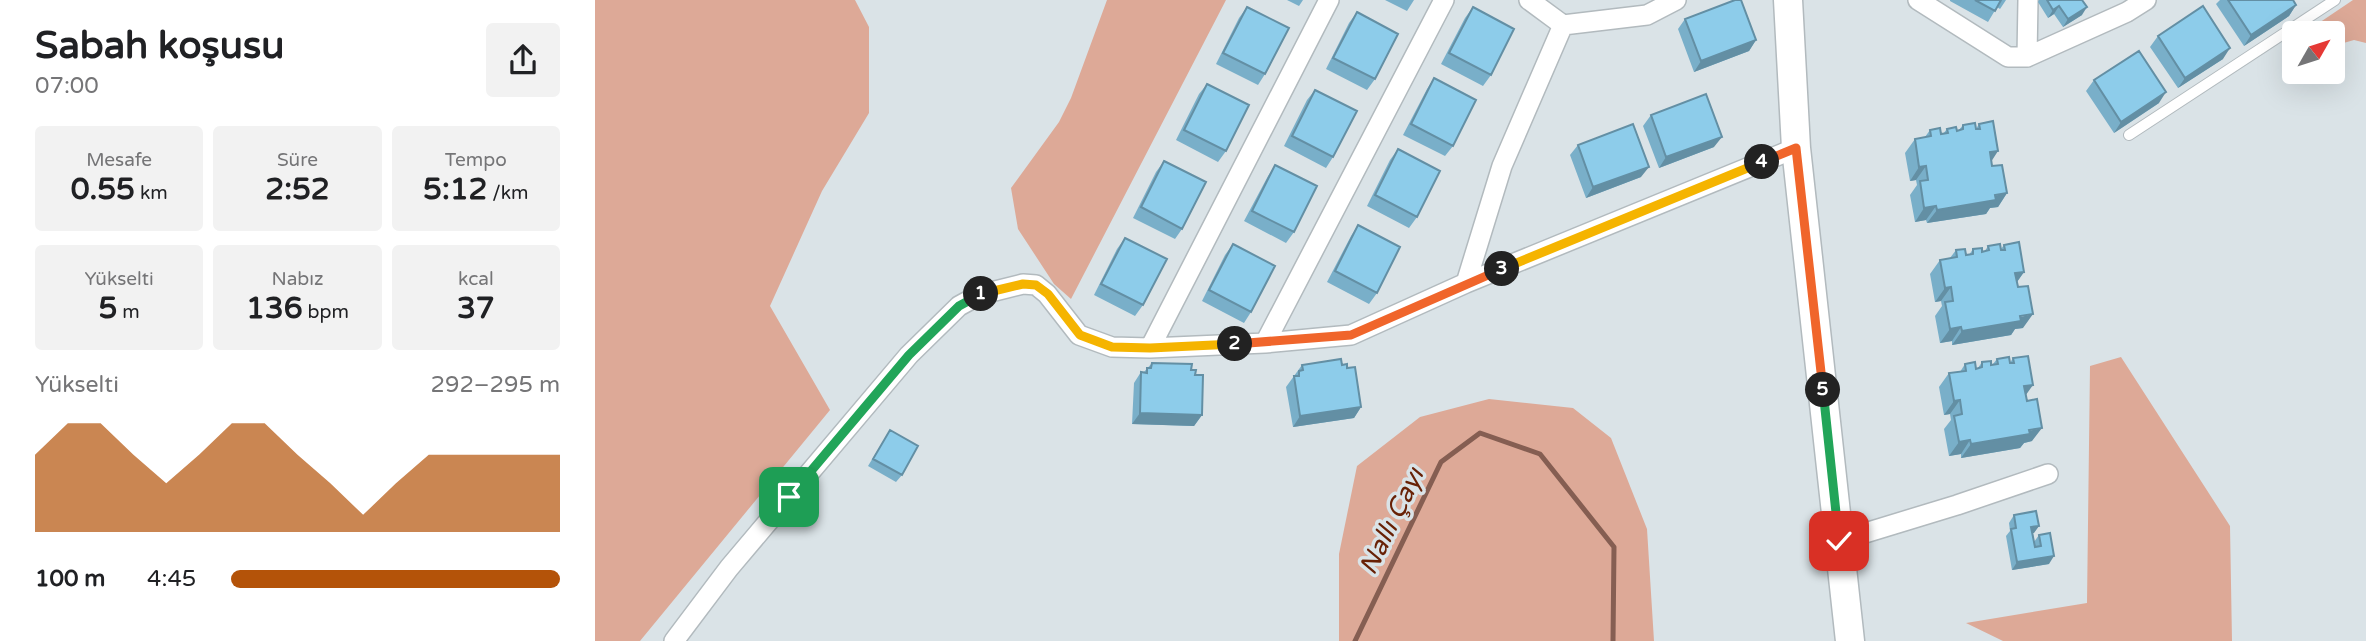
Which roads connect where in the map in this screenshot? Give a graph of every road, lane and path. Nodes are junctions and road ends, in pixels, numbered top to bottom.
1 (1329, 0) edge
2 (1444, 0) edge
3 (1529, 0) edge
4 (1676, 0) edge
5 (1789, 0) edge
6 (1918, 0) edge
7 (2028, 0) edge
8 (2146, 0) edge
9 (2335, 0) edge
10 (1563, 25) junction
11 (2027, 57) junction
12 (2129, 135) dead end
13 (1796, 148) junction
14 (1466, 283) junction
15 (1265, 343) junction
16 (1150, 348) junction
17 (2048, 474) dead end
18 (1839, 541) junction
19 (674, 641) edge
20 (1850, 641) edge

1 - 16 street
2 - 15 street
3 - 10 street
4 - 10 street
5 - 13 street
6 - 11 street
7 - 11 street
8 - 11 street
9 - 12 lane
10 - 14 street
13 - 14 street
13 - 18 street
14 - 15 street
15 - 16 street
16 - 19 street
17 - 18 street
18 - 20 street

